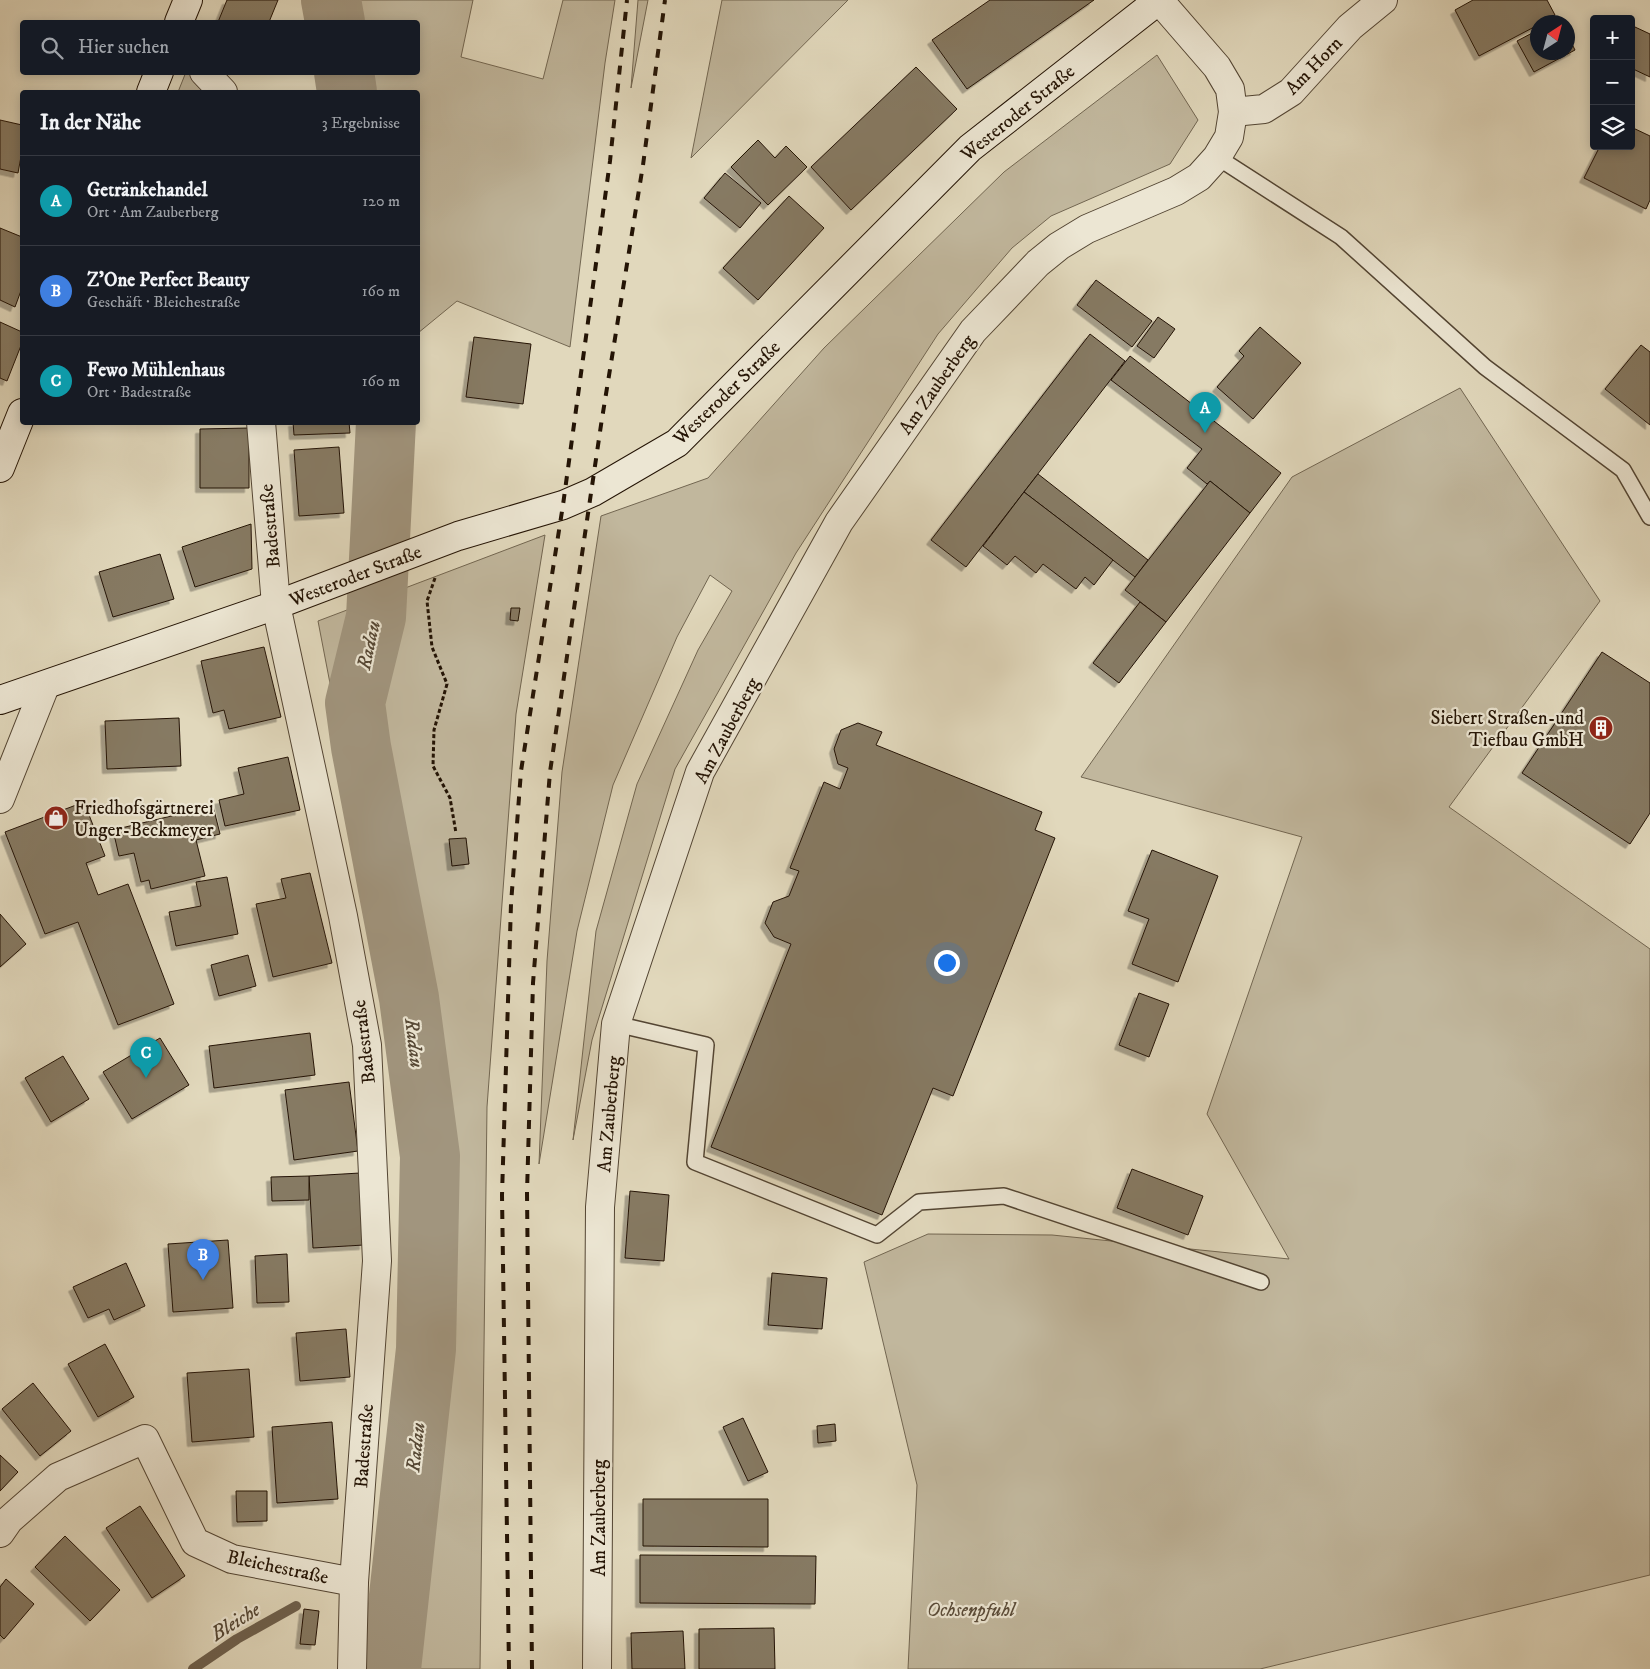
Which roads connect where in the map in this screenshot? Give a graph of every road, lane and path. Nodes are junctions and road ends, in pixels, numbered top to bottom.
1 (188, 0) edge
2 (1159, 0) edge
3 (1383, 0) edge
4 (180, 20) edge
5 (157, 75) edge
6 (207, 75) edge
7 (152, 90) edge
8 (221, 90) edge
9 (1234, 112) junction
10 (1217, 158) junction
11 (20, 418) edge
12 (261, 425) edge
13 (0, 468) edge
14 (1650, 517) edge
15 (458, 536) junction
16 (276, 606) junction
17 (46, 686) junction
18 (0, 700) edge
19 (0, 799) edge
20 (456, 833) dead end
21 (616, 1024) junction
22 (1261, 1282) dead end
23 (0, 1533) edge
24 (354, 1582) junction
25 (352, 1669) edge
26 (597, 1669) edge

1 - 4 street
2 - 9 street, Am Zauberberg
2 - 15 street, Westeroder Straße
3 - 9 street, Am Horn
5 - 7 street
6 - 8 street
9 - 10 street, Am Zauberberg
10 - 14 lane
10 - 21 street, Am Zauberberg
11 - 13 street
12 - 16 street, Badestraße
15 - 16 street, Westeroder Straße
15 - 20 path
16 - 17 street, Westeroder Straße
16 - 24 street, Badestraße
17 - 18 street, Westeroder Straße
17 - 19 street
21 - 22 lane
21 - 26 street, Am Zauberberg
23 - 24 street, Bleichestraße
24 - 25 street, Badestraße

